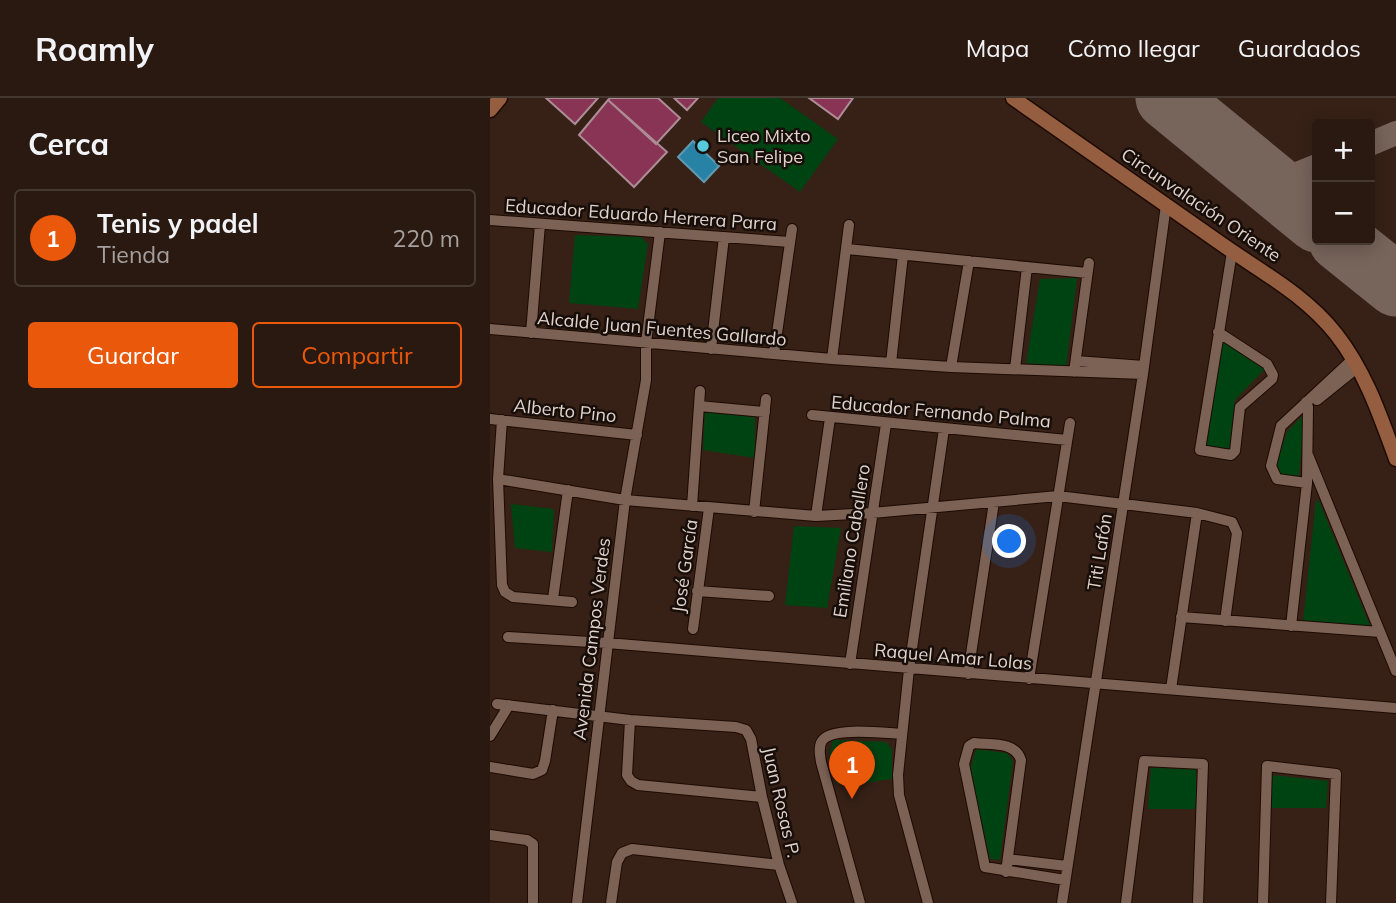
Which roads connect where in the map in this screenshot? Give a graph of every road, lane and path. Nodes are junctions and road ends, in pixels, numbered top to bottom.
1 (500, 98) edge
2 (1013, 98) edge
3 (490, 110) edge
4 (1166, 205) junction
5 (490, 220) edge
6 (540, 224) junction
7 (849, 225) dead end
8 (792, 229) dead end
9 (660, 232) junction
10 (723, 237) junction
11 (790, 242) junction
12 (847, 249) junction
13 (1233, 252) junction
14 (903, 255) junction
15 (970, 261) junction
16 (1027, 267) junction
17 (490, 329) edge
18 (1218, 332) junction
19 (531, 333) junction
20 (646, 343) junction
21 (711, 349) junction
22 (774, 354) junction
23 (832, 359) junction
24 (891, 363) junction
25 (1356, 363) junction
26 (1075, 366) junction
27 (951, 368) junction
28 (1015, 369) junction
29 (1144, 370) junction
30 (700, 391) dead end
31 (766, 399) dead end
32 (1307, 405) junction
33 (699, 406) junction
34 (765, 412) junction
35 (812, 415) dead end
36 (830, 418) junction
37 (490, 419) edge
38 (502, 420) junction
39 (1070, 423) dead end
40 (886, 424) junction
41 (944, 429) junction
42 (637, 435) junction
43 (1067, 440) junction
44 (1308, 455) junction
45 (1396, 459) edge
46 (498, 479) junction
47 (1307, 483) junction
48 (568, 490) junction
49 (1058, 496) junction
50 (625, 500) junction
51 (994, 502) junction
52 (1124, 504) junction
53 (692, 506) junction
54 (709, 508) junction
55 (932, 508) junction
56 (754, 512) junction
57 (872, 513) junction
58 (1197, 513) junction
59 (816, 516) junction
60 (697, 591) junction
61 (769, 596) dead end
62 (553, 599) junction
63 (572, 602) dead end
64 (1181, 617) junction
65 (1225, 621) junction
66 (1291, 626) junction
67 (693, 629) dead end
68 (1380, 632) junction
69 (508, 637) dead end
70 (607, 643) junction
71 (850, 664) junction
72 (909, 669) junction
73 (1396, 671) edge
74 (968, 674) junction
75 (1029, 679) junction
76 (1096, 684) junction
77 (1171, 689) junction
78 (1396, 708) edge
79 (552, 710) junction
80 (598, 716) junction
81 (630, 720) junction
82 (902, 734) junction
83 (490, 736) edge
84 (490, 767) edge
85 (762, 797) junction
86 (490, 835) edge
87 (1008, 859) junction
88 (779, 865) junction
89 (1067, 866) junction
90 (1006, 872) junction
91 (1065, 880) junction
92 (533, 903) edge
93 (577, 903) edge
94 (611, 903) edge
95 (792, 903) edge
96 (860, 903) edge
97 (928, 903) edge
98 (1062, 903) edge
99 (1126, 903) edge
100 (1198, 903) edge
101 (1263, 903) edge
102 (1331, 903) edge

1 - 3 street
2 - 4 street, Circunvalación Oriente
4 - 13 street, Circunvalación Oriente
4 - 29 street, Titi Lafón
5 - 6 street, Educador Eduardo Herrera Parra
6 - 9 street, Educador Eduardo Herrera Parra
6 - 19 street
7 - 12 street
8 - 11 street
9 - 10 street, Educador Eduardo Herrera Parra
9 - 20 street, Avenida Campos Verdes
10 - 11 street, Educador Eduardo Herrera Parra
10 - 21 street
11 - 22 street
12 - 14 street
12 - 23 street
13 - 18 street
13 - 25 street, Circunvalación Oriente
14 - 15 street
14 - 24 street
15 - 16 street
15 - 27 street
16 - 26 street
16 - 28 street
17 - 19 street, Alcalde Juan Fuentes Gallardo
18 - 18 street
19 - 20 street, Alcalde Juan Fuentes Gallardo
20 - 21 street, Alcalde Juan Fuentes Gallardo
20 - 42 street, Avenida Campos Verdes
21 - 22 street, Alcalde Juan Fuentes Gallardo
22 - 23 street, Alcalde Juan Fuentes Gallardo
23 - 24 street, Alcalde Juan Fuentes Gallardo
24 - 27 street, Alcalde Juan Fuentes Gallardo
25 - 32 street
25 - 45 street, Circunvalación Oriente
26 - 28 street, Alcalde Juan Fuentes Gallardo
26 - 29 street, Alcalde Juan Fuentes Gallardo
27 - 28 street, Alcalde Juan Fuentes Gallardo
29 - 52 street, Titi Lafón
30 - 33 street
31 - 34 street
32 - 44 street
32 - 47 street
33 - 34 street
33 - 53 street
34 - 56 street
35 - 36 street, Educador Fernando Palma
36 - 40 street, Educador Fernando Palma
36 - 59 street
37 - 38 street, Alberto Pino
38 - 42 street, Alberto Pino
38 - 46 street
39 - 43 street
40 - 41 street, Educador Fernando Palma
40 - 57 street, Emiliano Caballero
41 - 43 street, Educador Fernando Palma
41 - 55 street
42 - 50 street, Avenida Campos Verdes
43 - 49 street
44 - 47 street
44 - 68 street
46 - 48 street
46 - 62 street
47 - 66 street
48 - 50 street
48 - 62 street
49 - 51 street
49 - 52 street
49 - 75 street
50 - 53 street
50 - 70 street, Avenida Campos Verdes
51 - 55 street
51 - 74 street
52 - 58 street
52 - 76 street, Titi Lafón
53 - 54 street
54 - 56 street
54 - 60 street, José García
55 - 57 street
55 - 72 street
56 - 59 street
57 - 59 street
57 - 71 street, Emiliano Caballero
58 - 64 street
58 - 65 street
60 - 61 street
60 - 67 street, José García
62 - 63 street
64 - 65 street
64 - 77 street
65 - 66 street
66 - 68 street
68 - 73 street
69 - 70 street, Raquel Amar Lolas
70 - 71 street, Raquel Amar Lolas
70 - 80 street, Avenida Campos Verdes
71 - 72 street, Raquel Amar Lolas
72 - 74 street, Raquel Amar Lolas
72 - 82 street
74 - 75 street, Raquel Amar Lolas
75 - 76 street, Raquel Amar Lolas
76 - 77 street, Raquel Amar Lolas
76 - 89 street, Titi Lafón
77 - 78 street, Raquel Amar Lolas
79 - 80 street, Juan Rosas P.
79 - 83 street, Juan Rosas P.
79 - 84 street
80 - 81 street, Juan Rosas P.
80 - 93 street, Avenida Campos Verdes
81 - 85 street, Juan Rosas P.
81 - 85 street
82 - 96 street
82 - 97 street
85 - 88 street, Juan Rosas P.
86 - 92 street
87 - 89 street
87 - 90 street
87 - 90 street
88 - 94 street
88 - 95 street, Juan Rosas P.
89 - 91 street, Titi Lafón
90 - 91 street
91 - 98 street, Titi Lafón
99 - 100 street
101 - 102 street

